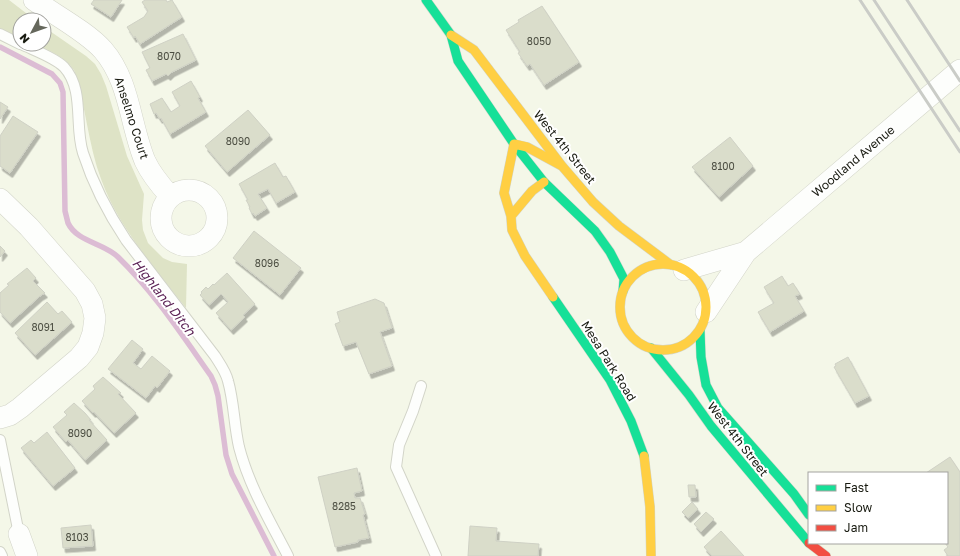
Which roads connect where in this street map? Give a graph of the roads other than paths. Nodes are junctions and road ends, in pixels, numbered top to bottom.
1 (34, 0) edge
2 (426, 0) edge
3 (0, 34) edge
4 (451, 35) junction
5 (12, 40) edge
6 (36, 52) edge
7 (960, 70) edge
8 (514, 144) junction
9 (562, 166) junction
10 (544, 182) junction
11 (170, 196) dead end
12 (0, 199) edge
13 (511, 216) junction
14 (746, 252) junction
15 (677, 267) junction
16 (623, 291) junction
17 (703, 321) junction
18 (651, 348) junction
19 (421, 386) dead end
20 (0, 418) edge
21 (0, 440) edge
22 (808, 514) edge
23 (19, 534) joint
24 (808, 542) edge
25 (810, 544) edge
26 (825, 544) edge
27 (0, 552) edge
28 (2, 556) edge
29 (27, 556) edge
30 (288, 556) edge
31 (436, 556) edge
32 (651, 556) edge
33 (826, 556) edge
34 (830, 556) edge

1 - 11 street, Anselmo Court
2 - 4 main road, West 4th Street
3 - 5 lane
4 - 8 main road, West 4th Street
4 - 9 main road, West 4th Street
6 - 30 lane
7 - 14 street, Woodland Avenue
8 - 9 main road
8 - 10 main road, West 4th Street
8 - 13 main road, Mesa Park Road
9 - 15 main road, West 4th Street
10 - 13 main road
10 - 16 main road, West 4th Street
12 - 20 street
13 - 32 main road, Mesa Park Road
14 - 15 street, Woodland Avenue
14 - 17 street, Woodland Avenue
15 - 16 main road
15 - 17 main road
16 - 18 main road
17 - 18 main road
17 - 22 main road, West 4th Street
18 - 24 main road, West 4th Street
19 - 31 lane
21 - 23 lane
23 - 29 street
25 - 33 main road, West 4th Street
26 - 34 main road
27 - 28 lane

